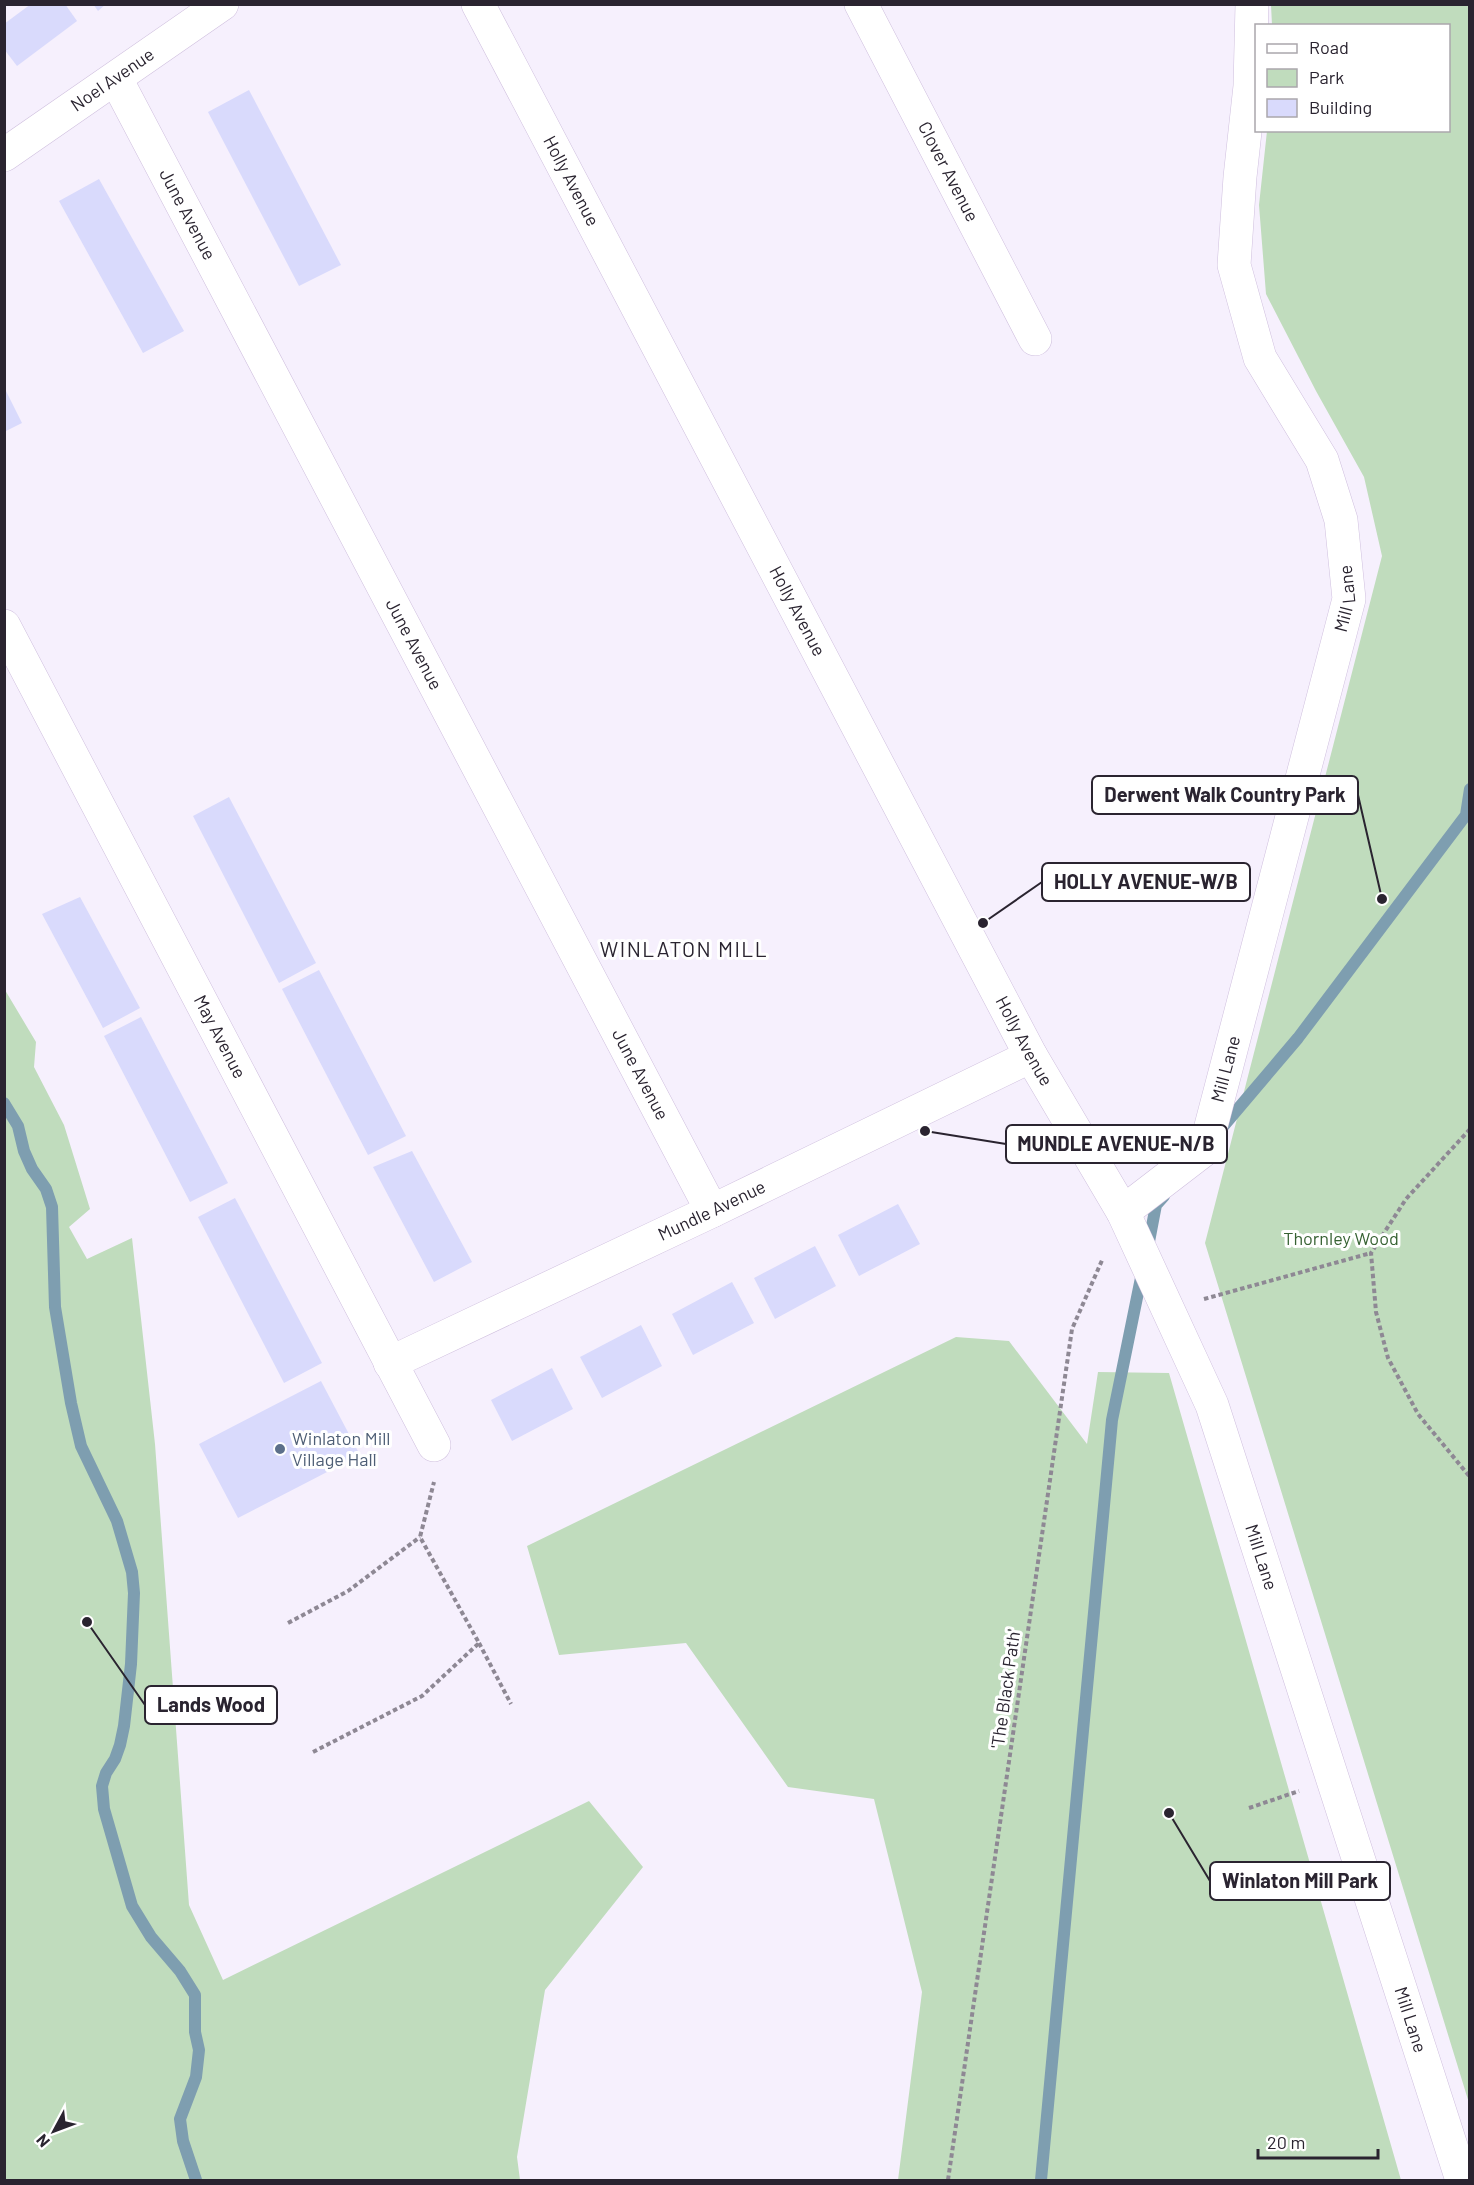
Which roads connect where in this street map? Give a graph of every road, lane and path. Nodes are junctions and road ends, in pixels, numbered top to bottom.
1 (222, 4) edge
2 (478, 4) edge
3 (861, 4) edge
4 (1252, 4) edge
5 (116, 79) junction
6 (4, 156) edge
7 (1035, 339) dead end
8 (4, 626) edge
9 (1031, 1056) junction
10 (1470, 1129) edge
11 (712, 1210) junction
12 (1123, 1212) junction
13 (1371, 1253) junction
14 (1168, 1309) junction
15 (390, 1363) junction
16 (434, 1446) joint
17 (1470, 1477) edge
18 (420, 1537) junction
19 (288, 1623) dead end
20 (479, 1643) junction
21 (511, 1704) dead end
22 (313, 1752) dead end
23 (1334, 1779) junction
24 (1249, 1808) dead end
25 (948, 2181) edge
26 (1462, 2181) edge

1 - 5 street, Noel Avenue
2 - 9 street, Holly Avenue
3 - 7 street, Clover Avenue
4 - 12 street, Mill Lane
5 - 6 street, Noel Avenue
5 - 11 street, June Avenue
8 - 15 street, May Avenue
9 - 11 street, Mundle Avenue
9 - 12 street, Holly Avenue
10 - 13 path
11 - 15 street, Mundle Avenue
12 - 14 street, Mill Lane
12 - 25 path, 'The Black Path'
13 - 14 path
13 - 17 path
14 - 23 street, Mill Lane
15 - 16 street, May Avenue
16 - 18 path
18 - 19 path
18 - 20 path
20 - 21 path
20 - 22 path
23 - 24 path
23 - 26 street, Mill Lane

